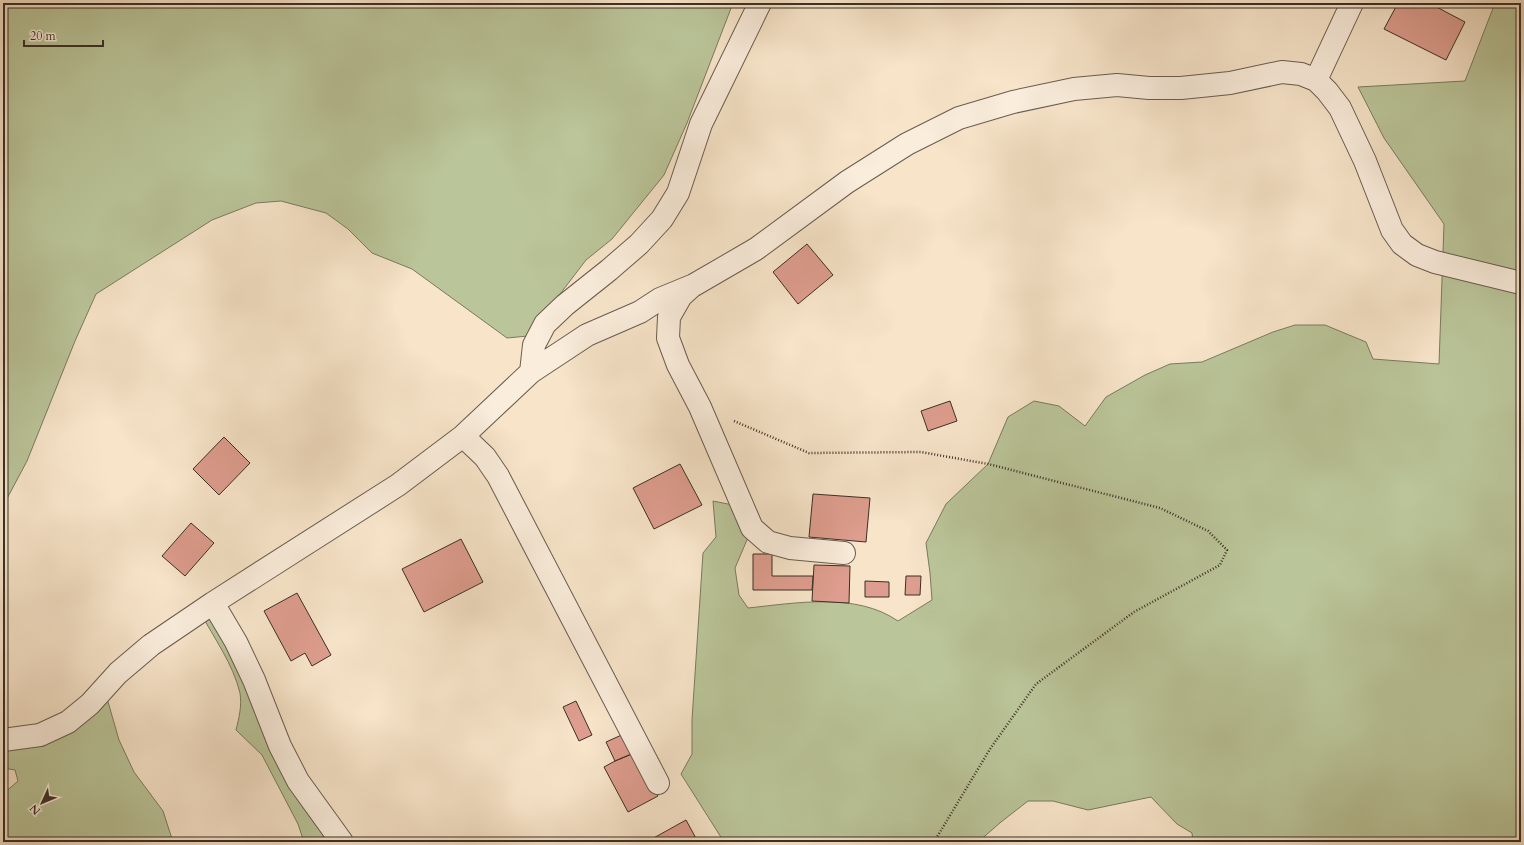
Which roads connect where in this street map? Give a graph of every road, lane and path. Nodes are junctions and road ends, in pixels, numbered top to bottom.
1 (760, 3) edge
2 (1352, 3) edge
3 (1316, 80) junction
4 (1521, 284) edge
5 (694, 285) junction
6 (531, 372) junction
7 (700, 407) junction
8 (463, 436) junction
9 (844, 553) dead end
10 (213, 603) junction
11 (3, 740) edge
12 (658, 783) dead end
13 (342, 842) edge
14 (934, 842) edge

1 - 6 street
2 - 3 street
3 - 4 street
3 - 5 street
5 - 6 street
5 - 7 street
6 - 8 street
7 - 9 street
7 - 14 path
8 - 10 street
8 - 12 street
10 - 11 street
10 - 13 street

